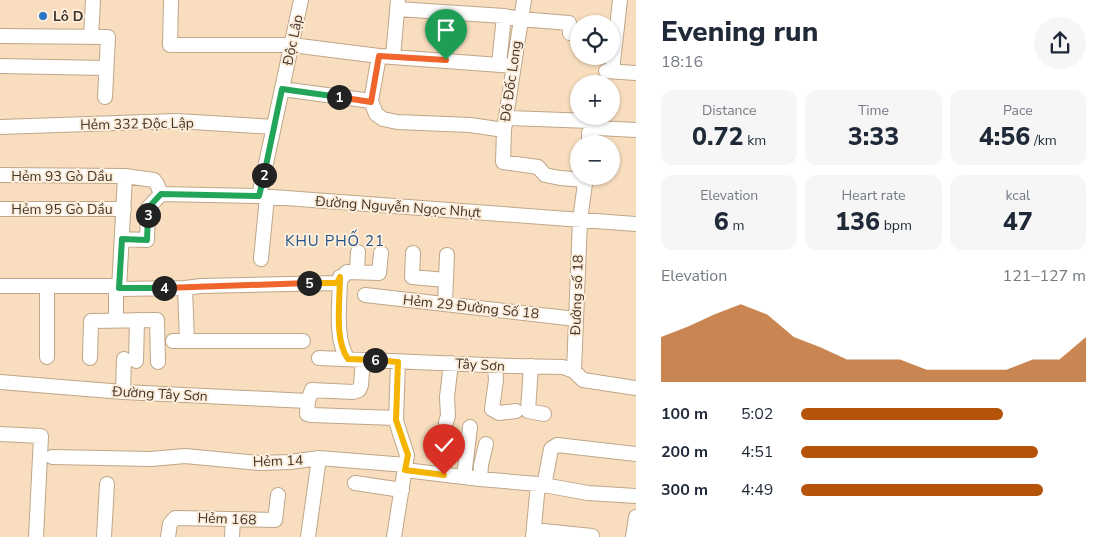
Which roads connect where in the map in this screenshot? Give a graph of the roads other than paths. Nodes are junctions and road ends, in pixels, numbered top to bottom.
1 (93, 0) edge
2 (171, 0) edge
3 (301, 0) edge
4 (524, 0) edge
5 (620, 0) edge
6 (398, 4) edge
7 (504, 16) junction
8 (520, 19) junction
9 (570, 33) edge
10 (0, 36) edge
11 (91, 37) junction
12 (292, 45) junction
13 (386, 56) junction
14 (499, 64) junction
15 (0, 66) edge
16 (514, 66) junction
17 (106, 68) junction
18 (636, 73) edge
19 (282, 89) junction
20 (105, 96) dead end
21 (371, 102) junction
22 (505, 124) junction
23 (0, 127) edge
24 (274, 128) junction
25 (636, 130) edge
26 (591, 132) edge
27 (0, 175) edge
28 (124, 176) junction
29 (570, 178) edge
30 (585, 185) edge
31 (161, 194) junction
32 (263, 197) junction
33 (0, 209) edge
34 (124, 209) junction
35 (580, 220) junction
36 (636, 224) edge
37 (122, 239) junction
38 (358, 252) dead end
39 (381, 253) dead end
40 (413, 253) dead end
41 (447, 255) dead end
42 (261, 259) dead end
43 (357, 272) junction
44 (340, 277) junction
45 (446, 280) junction
46 (0, 286) edge
47 (47, 286) junction
48 (118, 287) junction
49 (185, 288) junction
50 (365, 295) dead end
51 (445, 304) junction
52 (576, 319) junction
53 (116, 320) junction
54 (137, 320) junction
55 (173, 341) dead end
56 (187, 341) junction
57 (303, 341) dead end
58 (46, 357) dead end
59 (90, 358) dead end
60 (319, 358) dead end
61 (348, 359) junction
62 (363, 360) junction
63 (158, 362) dead end
64 (398, 362) junction
65 (451, 363) junction
66 (496, 366) junction
67 (531, 366) junction
68 (574, 371) junction
69 (0, 382) edge
70 (636, 388) edge
71 (123, 392) junction
72 (310, 395) junction
73 (516, 412) dead end
74 (544, 414) dead end
75 (396, 418) junction
76 (446, 422) dead end
77 (470, 427) dead end
78 (0, 434) edge
79 (486, 444) dead end
80 (636, 454) edge
81 (52, 457) dead end
82 (319, 458) junction
83 (406, 467) junction
84 (464, 477) junction
85 (480, 479) junction
86 (107, 484) dead end
87 (355, 484) dead end
88 (541, 485) junction
89 (402, 490) junction
90 (278, 495) dead end
91 (636, 496) edge
92 (636, 517) edge
93 (233, 520) junction
94 (533, 534) edge
95 (592, 536) edge
96 (36, 537) edge
97 (104, 537) edge
98 (168, 537) edge
99 (232, 537) edge
100 (308, 537) edge
101 (394, 537) edge
102 (633, 537) edge

1 - 11 street
2 - 12 street
3 - 12 street, Độc Lập
4 - 8 street, Đô Đốc Long
5 - 18 street
6 - 7 street
6 - 13 street
7 - 8 street
7 - 14 street
8 - 9 street
8 - 16 street, Đô Đốc Long
10 - 11 street
11 - 17 street
12 - 13 street
12 - 19 street, Độc Lập
13 - 14 street
13 - 21 street
14 - 16 street
15 - 17 street
16 - 22 street, Đô Đốc Long
17 - 20 street
19 - 21 street
19 - 24 street, Độc Lập
21 - 22 street
22 - 26 street
22 - 29 street, Đô Đốc Long
23 - 24 street, Hẻm 332 Độc Lập
24 - 32 street, Độc Lập
25 - 26 street
27 - 28 street, Hẻm 93 Gò Dầu
28 - 31 street, Hẻm 93 Gò Dầu
28 - 34 street
30 - 35 street, Đường số 18
31 - 32 street, Đường Nguyễn Ngọc Nhựt
31 - 37 street
32 - 35 street, Đường Nguyễn Ngọc Nhựt
32 - 42 street, Độc Lập
33 - 34 street, Hẻm 95 Gò Dầu
34 - 37 street
35 - 36 street, Đường Nguyễn Ngọc Nhựt
35 - 52 street, Đường số 18
37 - 48 street
38 - 43 street
39 - 43 street
40 - 45 street
41 - 45 street
43 - 44 street
44 - 49 street
44 - 61 street
45 - 51 street
46 - 47 street
47 - 48 street
47 - 58 street
48 - 49 street
48 - 53 street
49 - 56 street
50 - 51 street, Hẻm 29 Đường Số 18
51 - 52 street, Hẻm 29 Đường Số 18
52 - 68 street, Đường số 18
53 - 54 street
53 - 59 street
54 - 63 street
54 - 71 street
55 - 56 street
56 - 57 street
60 - 61 street, Tây Sơn
61 - 62 street, Tây Sơn
62 - 64 street, Tây Sơn
62 - 72 street, Đường Tây Sơn
64 - 65 street, Tây Sơn
64 - 75 street
65 - 66 street, Tây Sơn
65 - 76 street
66 - 67 street, Tây Sơn
66 - 73 street
67 - 68 street, Tây Sơn
67 - 74 street
68 - 70 street, Tây Sơn
69 - 71 street, Đường Tây Sơn
71 - 72 street, Đường Tây Sơn
72 - 75 street
75 - 83 street
77 - 84 street
78 - 96 street
79 - 85 street
80 - 88 street
81 - 82 street, Hẻm 14
82 - 83 street, Hẻm 14
82 - 100 street
83 - 84 street, Hẻm 14
83 - 89 street
84 - 85 street, Hẻm 14
85 - 88 street, Hẻm 14
86 - 97 street
87 - 89 street
88 - 91 street, Hẻm 14
88 - 94 street
89 - 101 street
90 - 93 street, Hẻm 168
92 - 102 street
93 - 98 street, Hẻm 168
93 - 99 street
94 - 95 street

